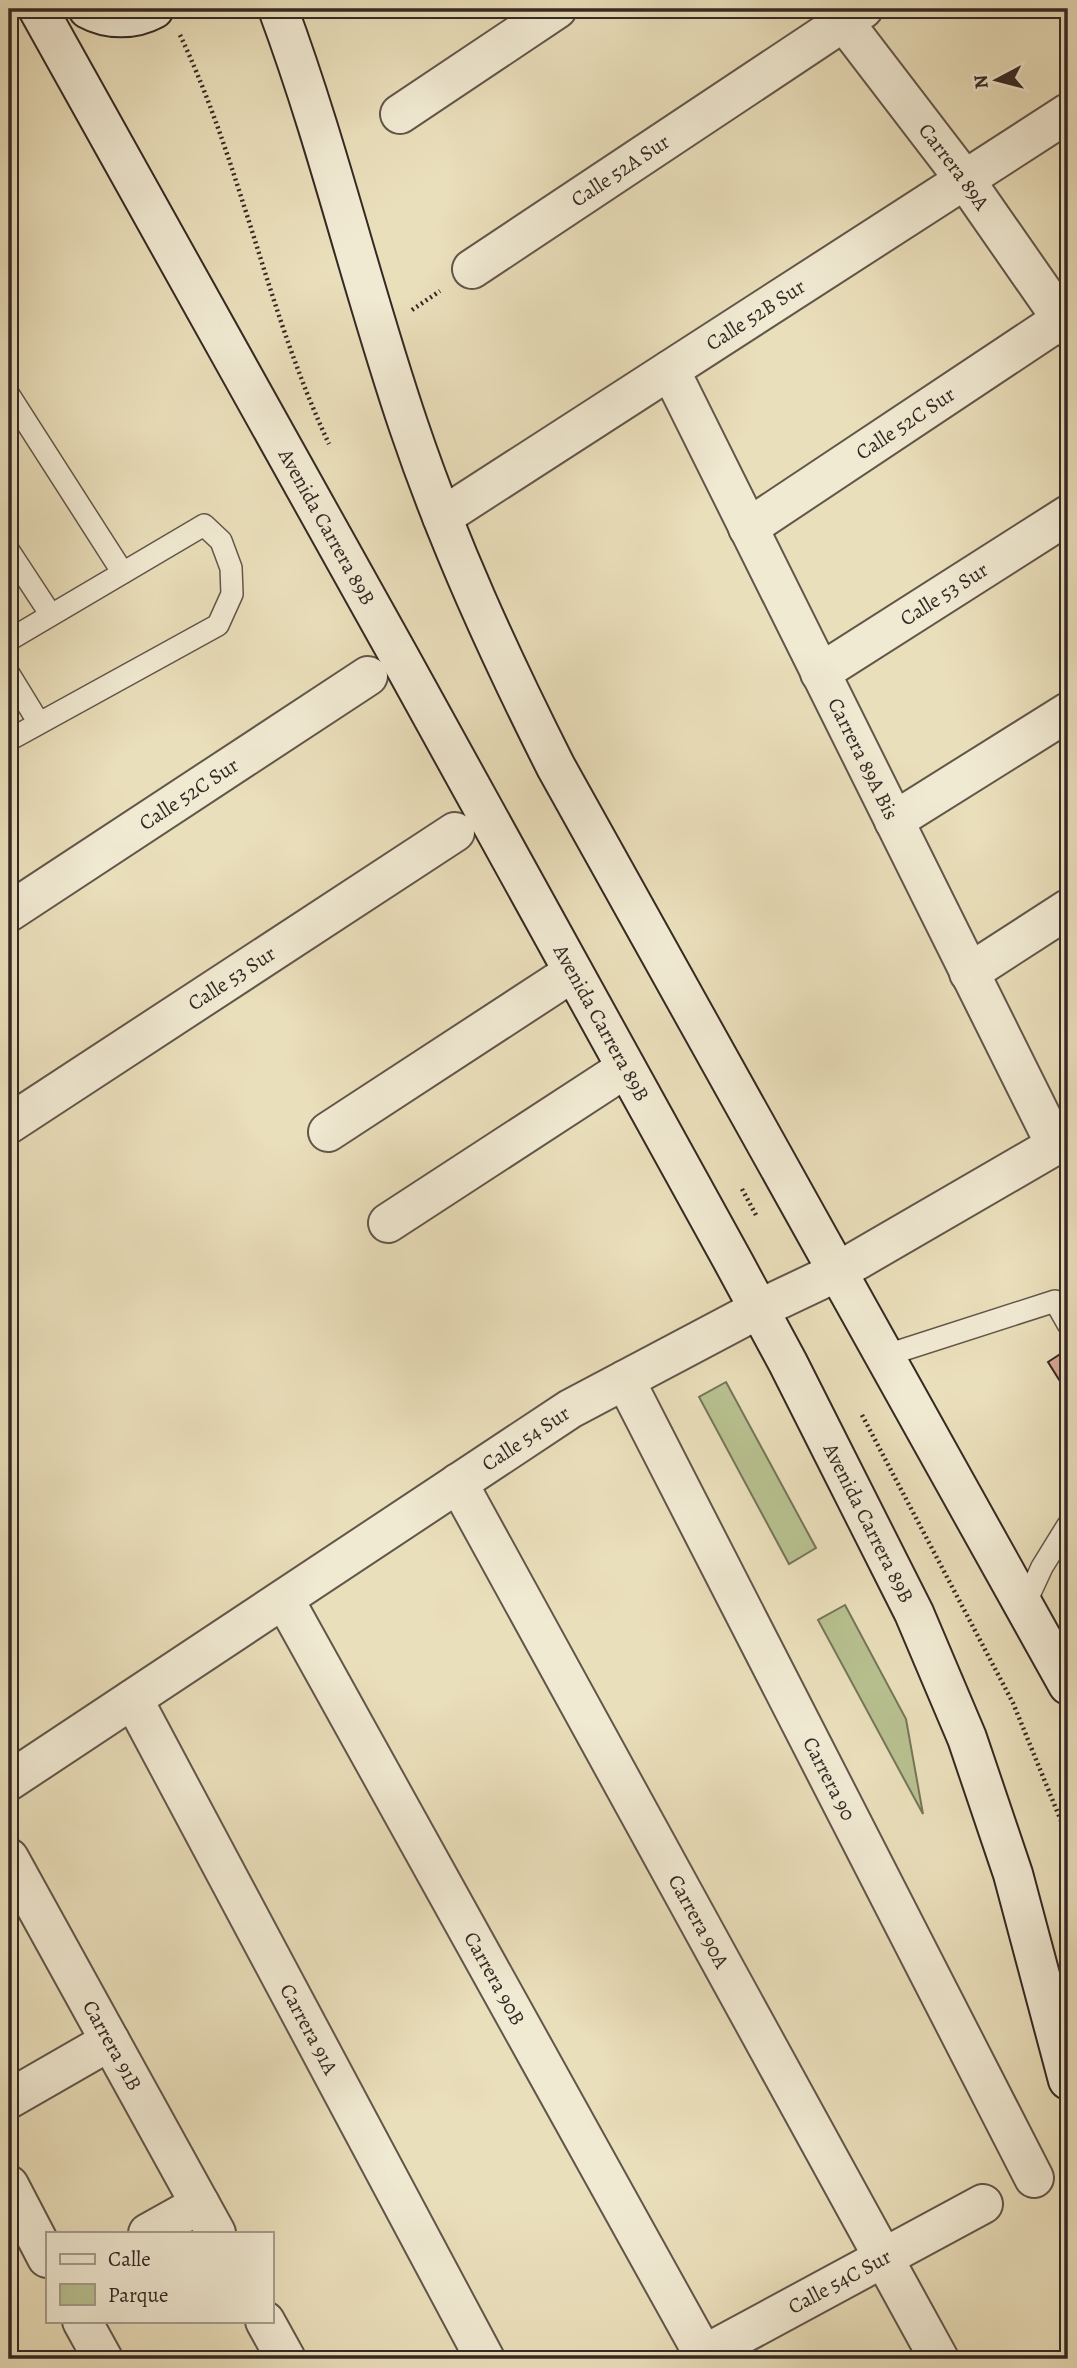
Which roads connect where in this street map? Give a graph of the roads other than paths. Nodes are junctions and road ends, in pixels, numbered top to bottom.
1 (38, 9) edge
2 (88, 9) edge
3 (154, 9) edge
4 (278, 9) edge
5 (557, 9) edge
6 (847, 13) edge
7 (1068, 113) edge
8 (400, 114) dead end
9 (965, 180) junction
10 (472, 269) road end
11 (1065, 323) edge
12 (670, 370) junction
13 (9, 395) edge
14 (1068, 515) edge
15 (442, 517) junction
16 (748, 528) junction
17 (9, 551) edge
18 (122, 573) junction
19 (51, 615) junction
20 (9, 640) edge
21 (820, 673) junction
22 (9, 674) edge
23 (368, 676) dead end
24 (1068, 712) edge
25 (39, 723) junction
26 (9, 740) edge
27 (894, 821) junction
28 (455, 832) dead end
29 (1068, 909) edge
30 (9, 912) edge
31 (573, 972) junction
32 (969, 973) junction
33 (626, 1068) junction
34 (9, 1124) edge
35 (328, 1132) dead end
36 (1062, 1142) edge
37 (388, 1223) dead end
38 (837, 1272) junction
39 (1062, 1298) edge
40 (759, 1309) junction
41 (1068, 1324) edge
42 (884, 1356) junction
43 (625, 1380) junction
44 (458, 1483) junction
45 (1068, 1525) edge
46 (284, 1599) junction
47 (1024, 1606) junction
48 (1068, 1685) edge
49 (133, 1699) junction
50 (9, 1781) edge
51 (9, 1858) edge
52 (110, 2041) junction
53 (1068, 2080) edge
54 (9, 2099) edge
55 (1034, 2178) dead end
56 (9, 2185) edge
57 (983, 2204) dead end
58 (208, 2219) edge
59 (152, 2232) edge
60 (46, 2256) edge
61 (883, 2258) junction
62 (83, 2322) edge
63 (266, 2322) edge
64 (702, 2358) edge
65 (103, 2359) edge
66 (286, 2359) edge
67 (485, 2359) edge
68 (939, 2359) edge

1 - 31 street, Avenida Carrera 89B
2 - 3 street
4 - 15 street
5 - 8 street
6 - 9 street, Carrera 89A
6 - 10 street, Calle 52A Sur
7 - 9 street, Calle 52B Sur
9 - 11 street, Carrera 89A
9 - 12 street, Calle 52B Sur
11 - 16 street, Calle 52C Sur
12 - 15 street, Calle 52B Sur
12 - 16 street, Carrera 89A Bis
13 - 18 lane
14 - 21 street, Calle 53 Sur
15 - 38 street
16 - 21 street, Carrera 89A Bis
17 - 19 lane
18 - 19 lane
18 - 25 lane
19 - 20 lane
21 - 27 street, Carrera 89A Bis
22 - 25 lane
23 - 30 street, Calle 52C Sur
24 - 27 street
25 - 26 lane
27 - 32 street, Carrera 89A Bis
28 - 34 street, Calle 53 Sur
29 - 32 street
31 - 33 street, Avenida Carrera 89B
31 - 35 street
32 - 36 street, Carrera 89A Bis
33 - 37 street
33 - 40 street, Avenida Carrera 89B
36 - 38 street, Calle 54 Sur
38 - 40 street, Calle 54 Sur
38 - 42 street
39 - 41 lane
39 - 42 lane
40 - 43 street, Calle 54 Sur
40 - 53 street, Avenida Carrera 89B
42 - 47 street
43 - 44 street, Calle 54 Sur
43 - 55 street, Carrera 90
44 - 46 street, Calle 54 Sur
44 - 61 street, Carrera 90A
45 - 47 lane
46 - 49 street, Calle 54 Sur
46 - 64 street, Carrera 90B
47 - 48 street
49 - 50 street, Calle 54 Sur
49 - 67 street, Carrera 91A
51 - 52 street, Carrera 91B
52 - 54 street
52 - 58 street, Carrera 91B
56 - 60 street
57 - 61 street, Calle 54C Sur
58 - 59 street
61 - 64 street, Calle 54C Sur
61 - 68 street, Carrera 90A
62 - 65 street
63 - 66 street

